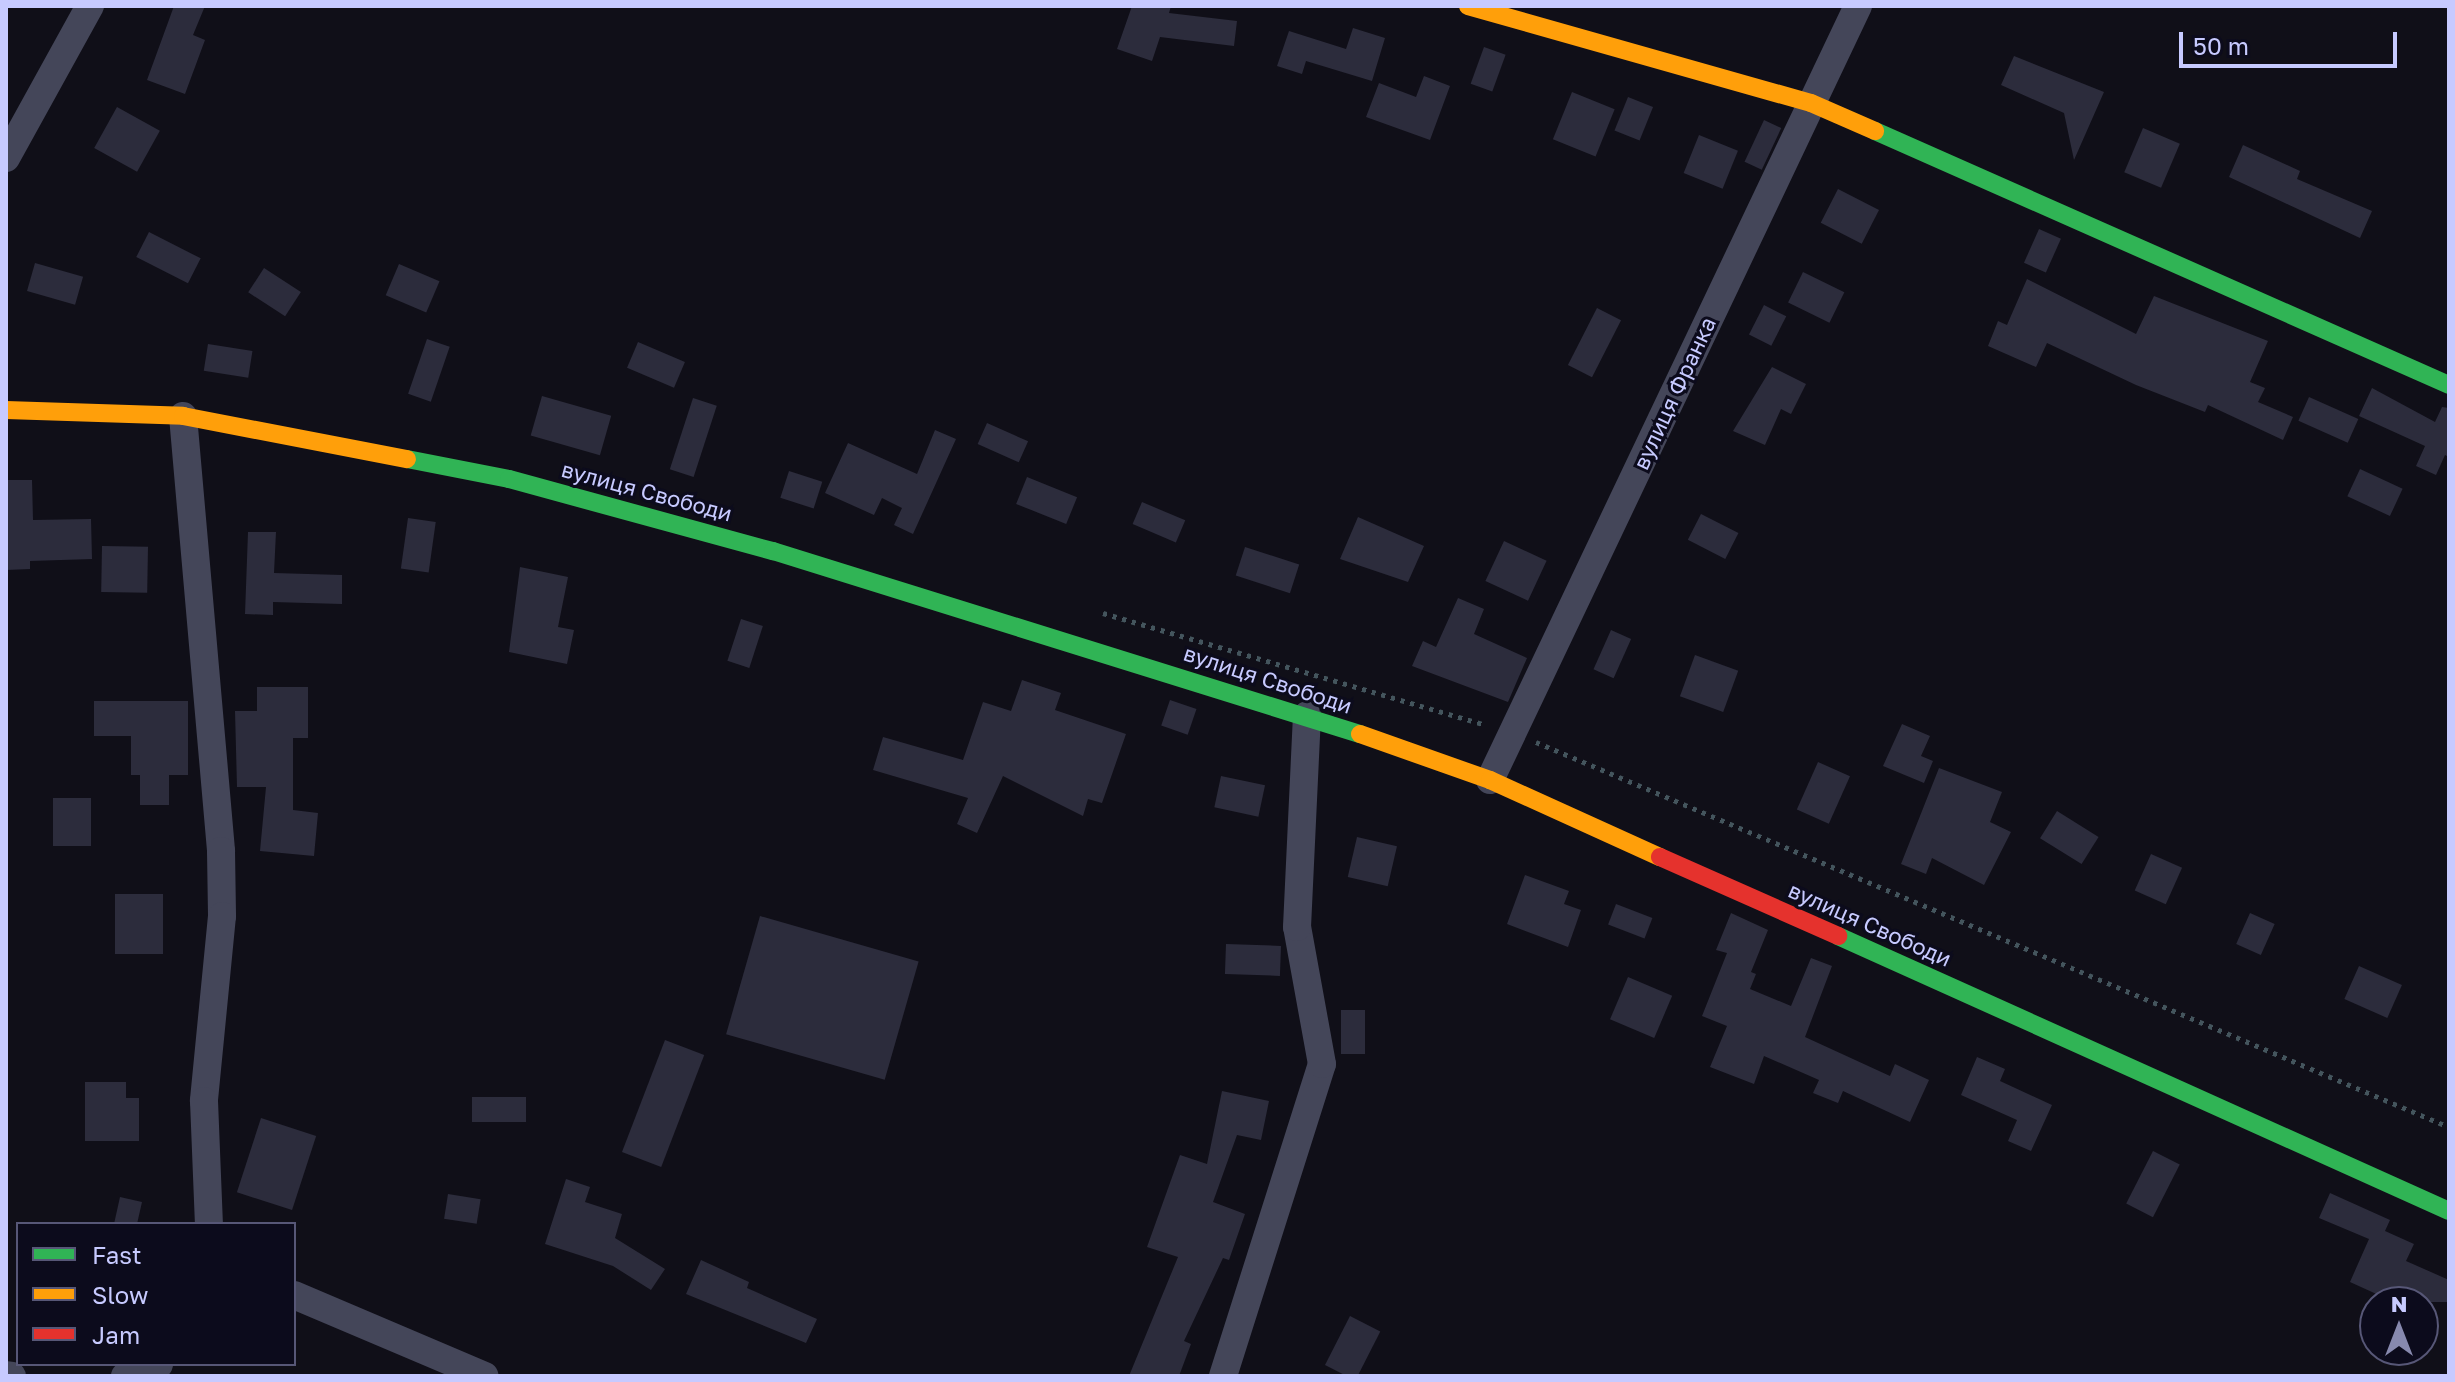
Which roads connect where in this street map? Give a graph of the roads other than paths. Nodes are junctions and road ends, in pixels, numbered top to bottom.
1 (90, 6) edge
2 (1468, 6) edge
3 (1858, 6) edge
4 (1811, 103) junction
5 (6, 158) edge
6 (2449, 385) edge
7 (6, 410) edge
8 (183, 416) junction
9 (1307, 715) junction
10 (1490, 780) junction
11 (2449, 1211) edge
12 (209, 1222) edge
13 (296, 1296) edge
14 (153, 1366) edge
15 (6, 1375) edge
16 (12, 1376) edge
17 (125, 1376) edge
18 (485, 1376) edge
19 (1223, 1376) edge

1 - 5 street
2 - 4 street
3 - 4 street, вулиця Франка
4 - 6 street
4 - 10 street, вулиця Франка
7 - 8 street, вулиця Свободи
8 - 9 street, вулиця Свободи
8 - 12 street
9 - 10 street, вулиця Свободи
9 - 19 street
10 - 11 street, вулиця Свободи
13 - 18 street
14 - 17 street
15 - 16 street

